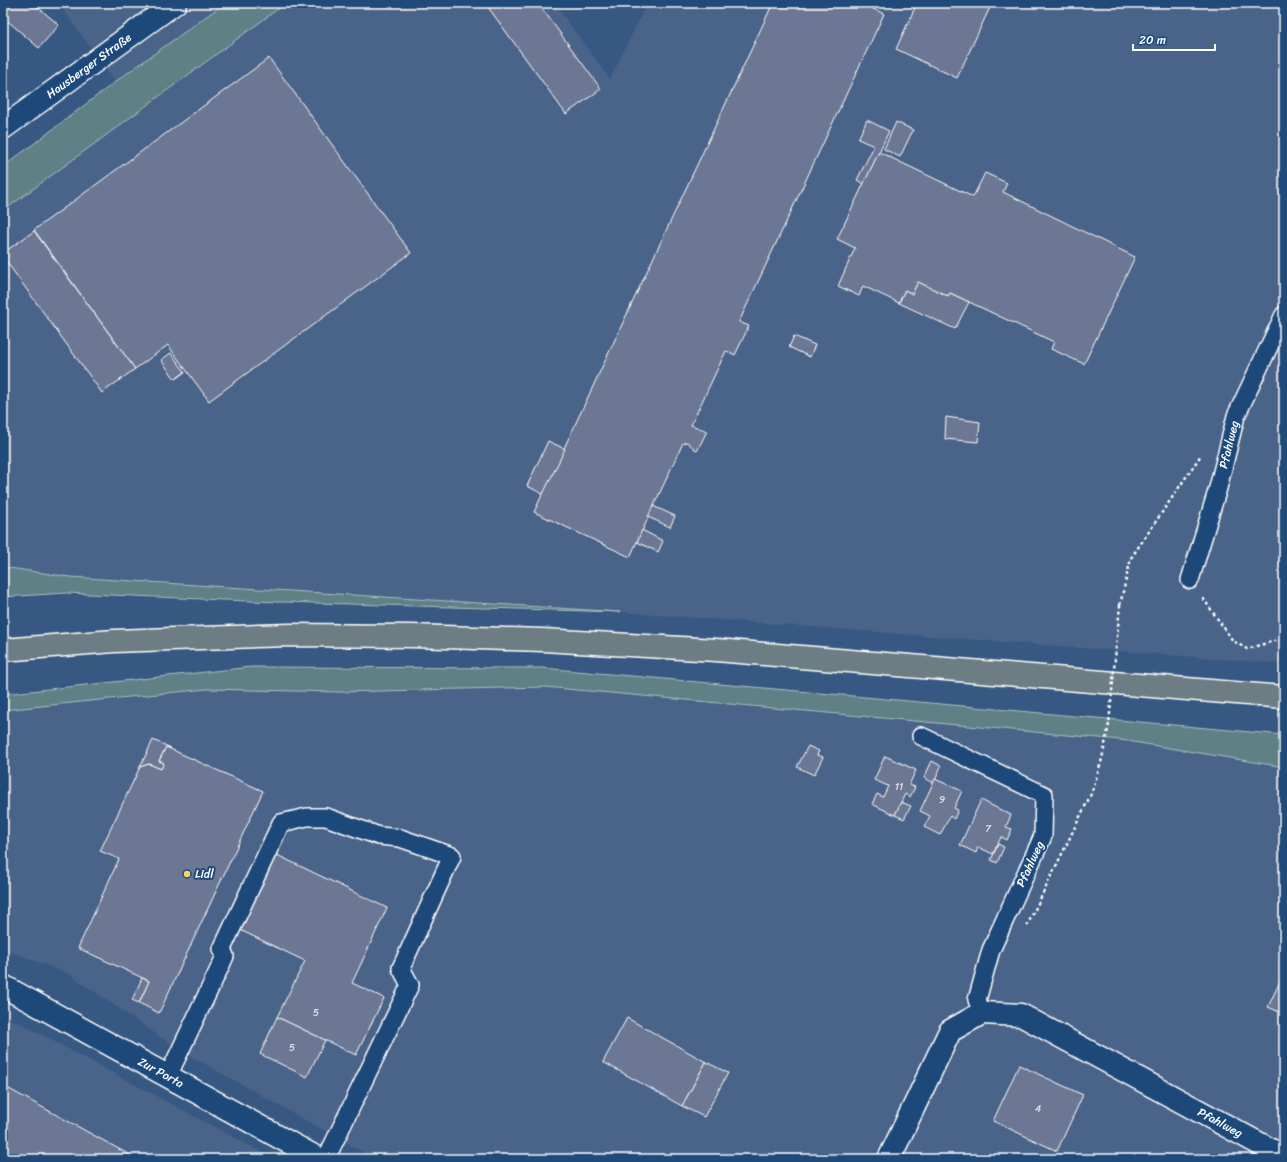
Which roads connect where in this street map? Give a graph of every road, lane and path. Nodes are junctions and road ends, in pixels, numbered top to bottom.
1 (175, 3) edge
2 (3, 128) edge
3 (1284, 315) edge
4 (1203, 453) dead end
5 (1190, 580) joint
6 (1284, 641) edge
7 (3, 650) edge
8 (1284, 697) edge
9 (921, 736) dead end
10 (1027, 926) dead end
11 (3, 986) edge
12 (982, 1013) junction
13 (168, 1076) junction
14 (1284, 1157) edge
15 (320, 1159) edge
16 (326, 1159) edge
17 (889, 1159) edge

1 - 2 main road, Hausberger Straße
3 - 5 lane, Pfahlweg
4 - 10 path, bridge
5 - 6 path
7 - 8 main road
9 - 12 lane, Pfahlweg
11 - 13 main road, Zur Porta
12 - 14 main road, Pfahlweg
12 - 17 main road
13 - 15 main road, Zur Porta
13 - 16 lane

